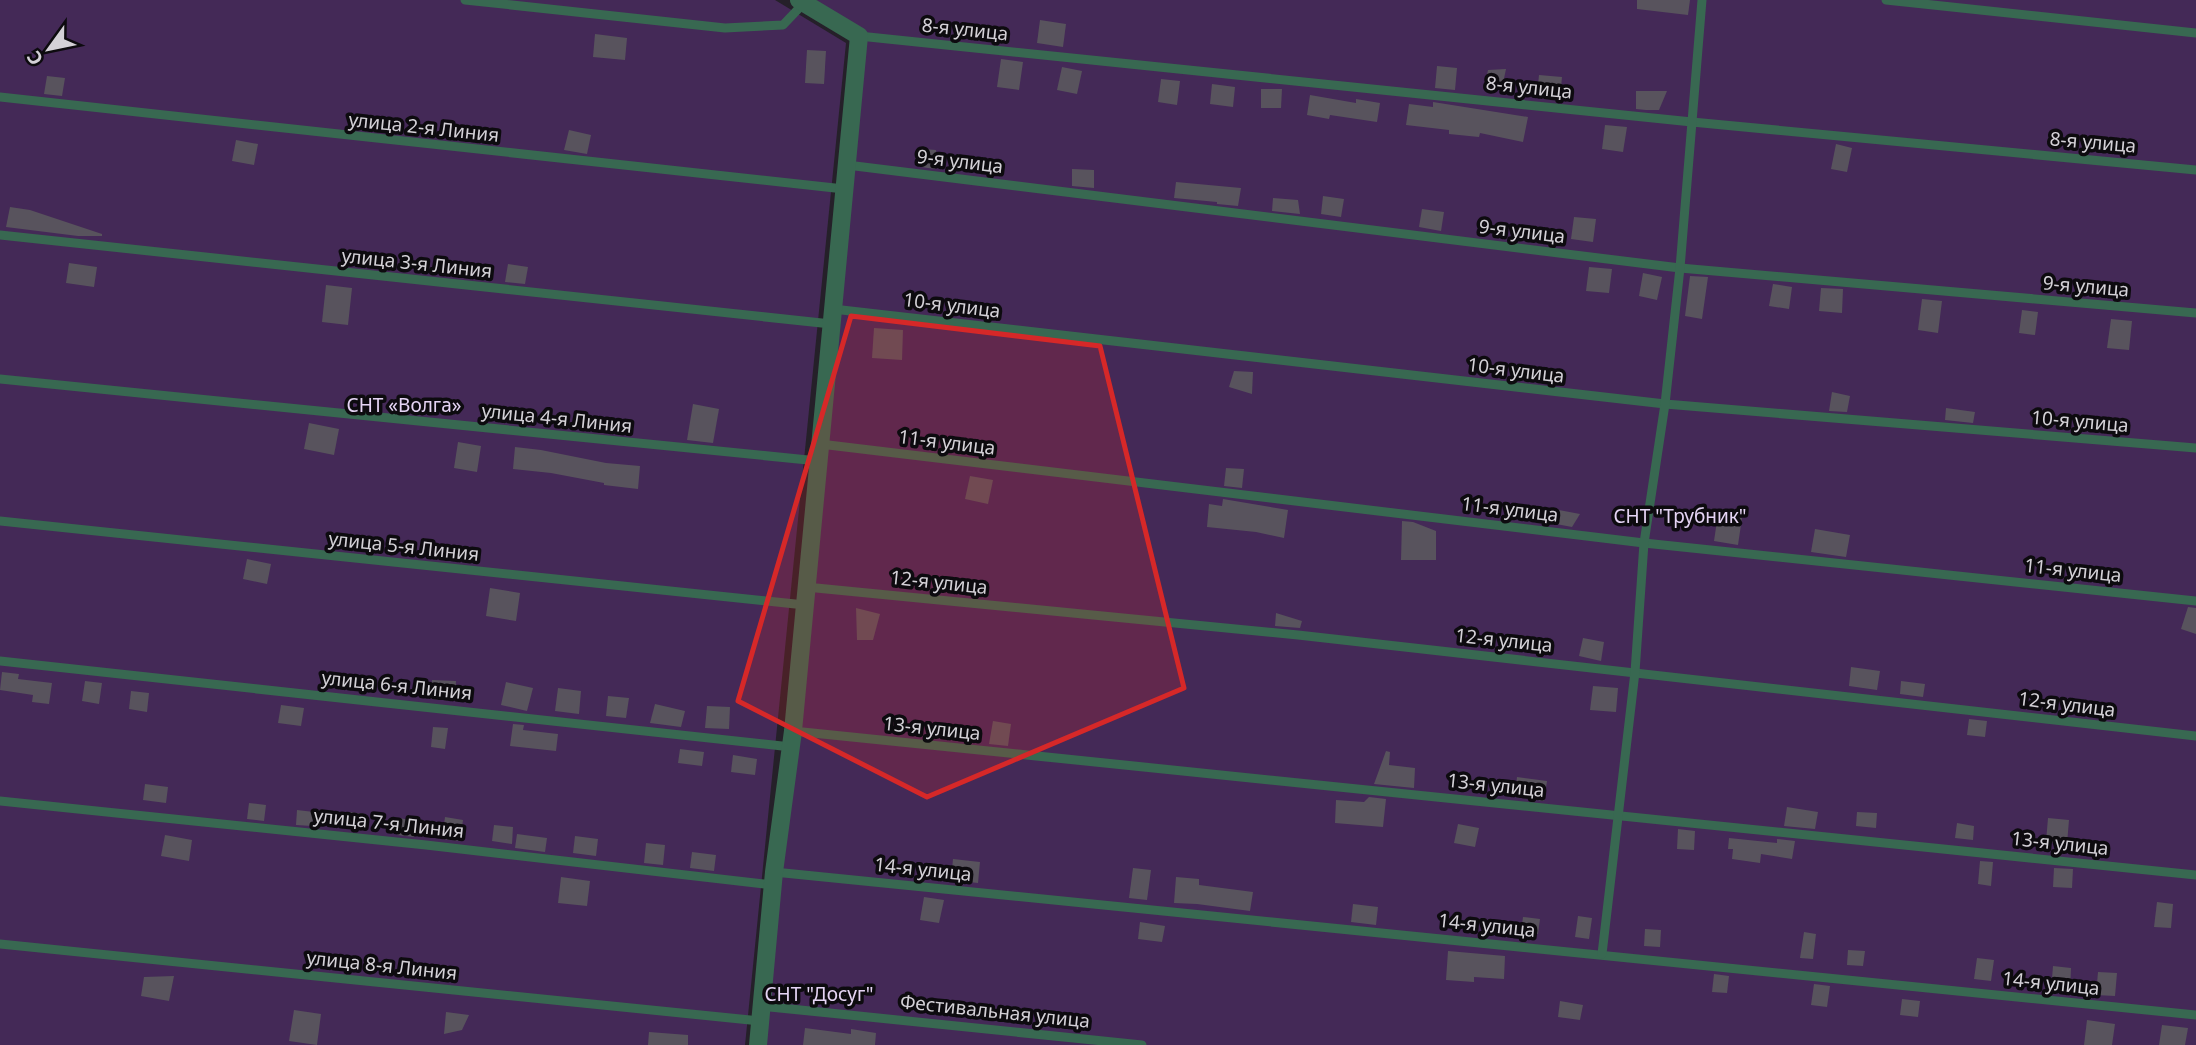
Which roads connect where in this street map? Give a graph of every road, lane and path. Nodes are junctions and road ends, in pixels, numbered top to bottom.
1 (465, 0) edge
2 (1702, 0) edge
3 (1886, 0) edge
4 (801, 2) edge
5 (2196, 33) edge
6 (859, 36) junction
7 (0, 97) edge
8 (1692, 122) junction
9 (847, 165) junction
10 (2196, 170) edge
11 (844, 189) junction
12 (0, 235) edge
13 (1680, 268) junction
14 (2196, 313) edge
15 (832, 317) junction
16 (0, 379) edge
17 (1665, 404) junction
18 (2196, 448) edge
19 (819, 453) junction
20 (0, 521) edge
21 (1644, 543) junction
22 (805, 596) junction
23 (2196, 601) edge
24 (0, 660) edge
25 (1634, 672) junction
26 (2196, 736) edge
27 (792, 739) junction
28 (0, 801) edge
29 (1618, 815) junction
30 (2196, 875) edge
31 (774, 878) junction
32 (0, 944) edge
33 (1602, 954) junction
34 (761, 1014) junction
35 (2196, 1015) edge
36 (758, 1045) edge
37 (1142, 1045) edge

1 - 4 lane
2 - 8 lane
3 - 5 lane
4 - 6 street
6 - 8 lane, 8-я улица
6 - 9 street
7 - 11 lane, улица 2-я Линия
8 - 10 lane, 8-я улица
8 - 13 lane
9 - 11 street
9 - 13 lane, 9-я улица
11 - 15 street
12 - 15 lane, улица 3-я Линия
13 - 14 lane, 9-я улица
13 - 17 lane
15 - 17 lane, 10-я улица
15 - 19 street
16 - 19 lane, улица 4-я Линия
17 - 18 lane, 10-я улица
17 - 21 lane
19 - 21 lane, 11-я улица
19 - 22 street
20 - 22 lane, улица 5-я Линия
21 - 23 lane, 11-я улица
21 - 25 lane
22 - 25 lane, 12-я улица
22 - 27 street
24 - 27 lane, улица 6-я Линия
25 - 26 lane, 12-я улица
25 - 29 lane
27 - 29 lane, 13-я улица
27 - 31 street
28 - 31 lane, улица 7-я Линия
29 - 30 lane, 13-я улица
29 - 33 lane
31 - 33 lane, 14-я улица
31 - 34 street
32 - 34 lane, улица 8-я Линия
33 - 35 lane, 14-я улица
34 - 36 street
34 - 37 lane, Фестивальная улица

